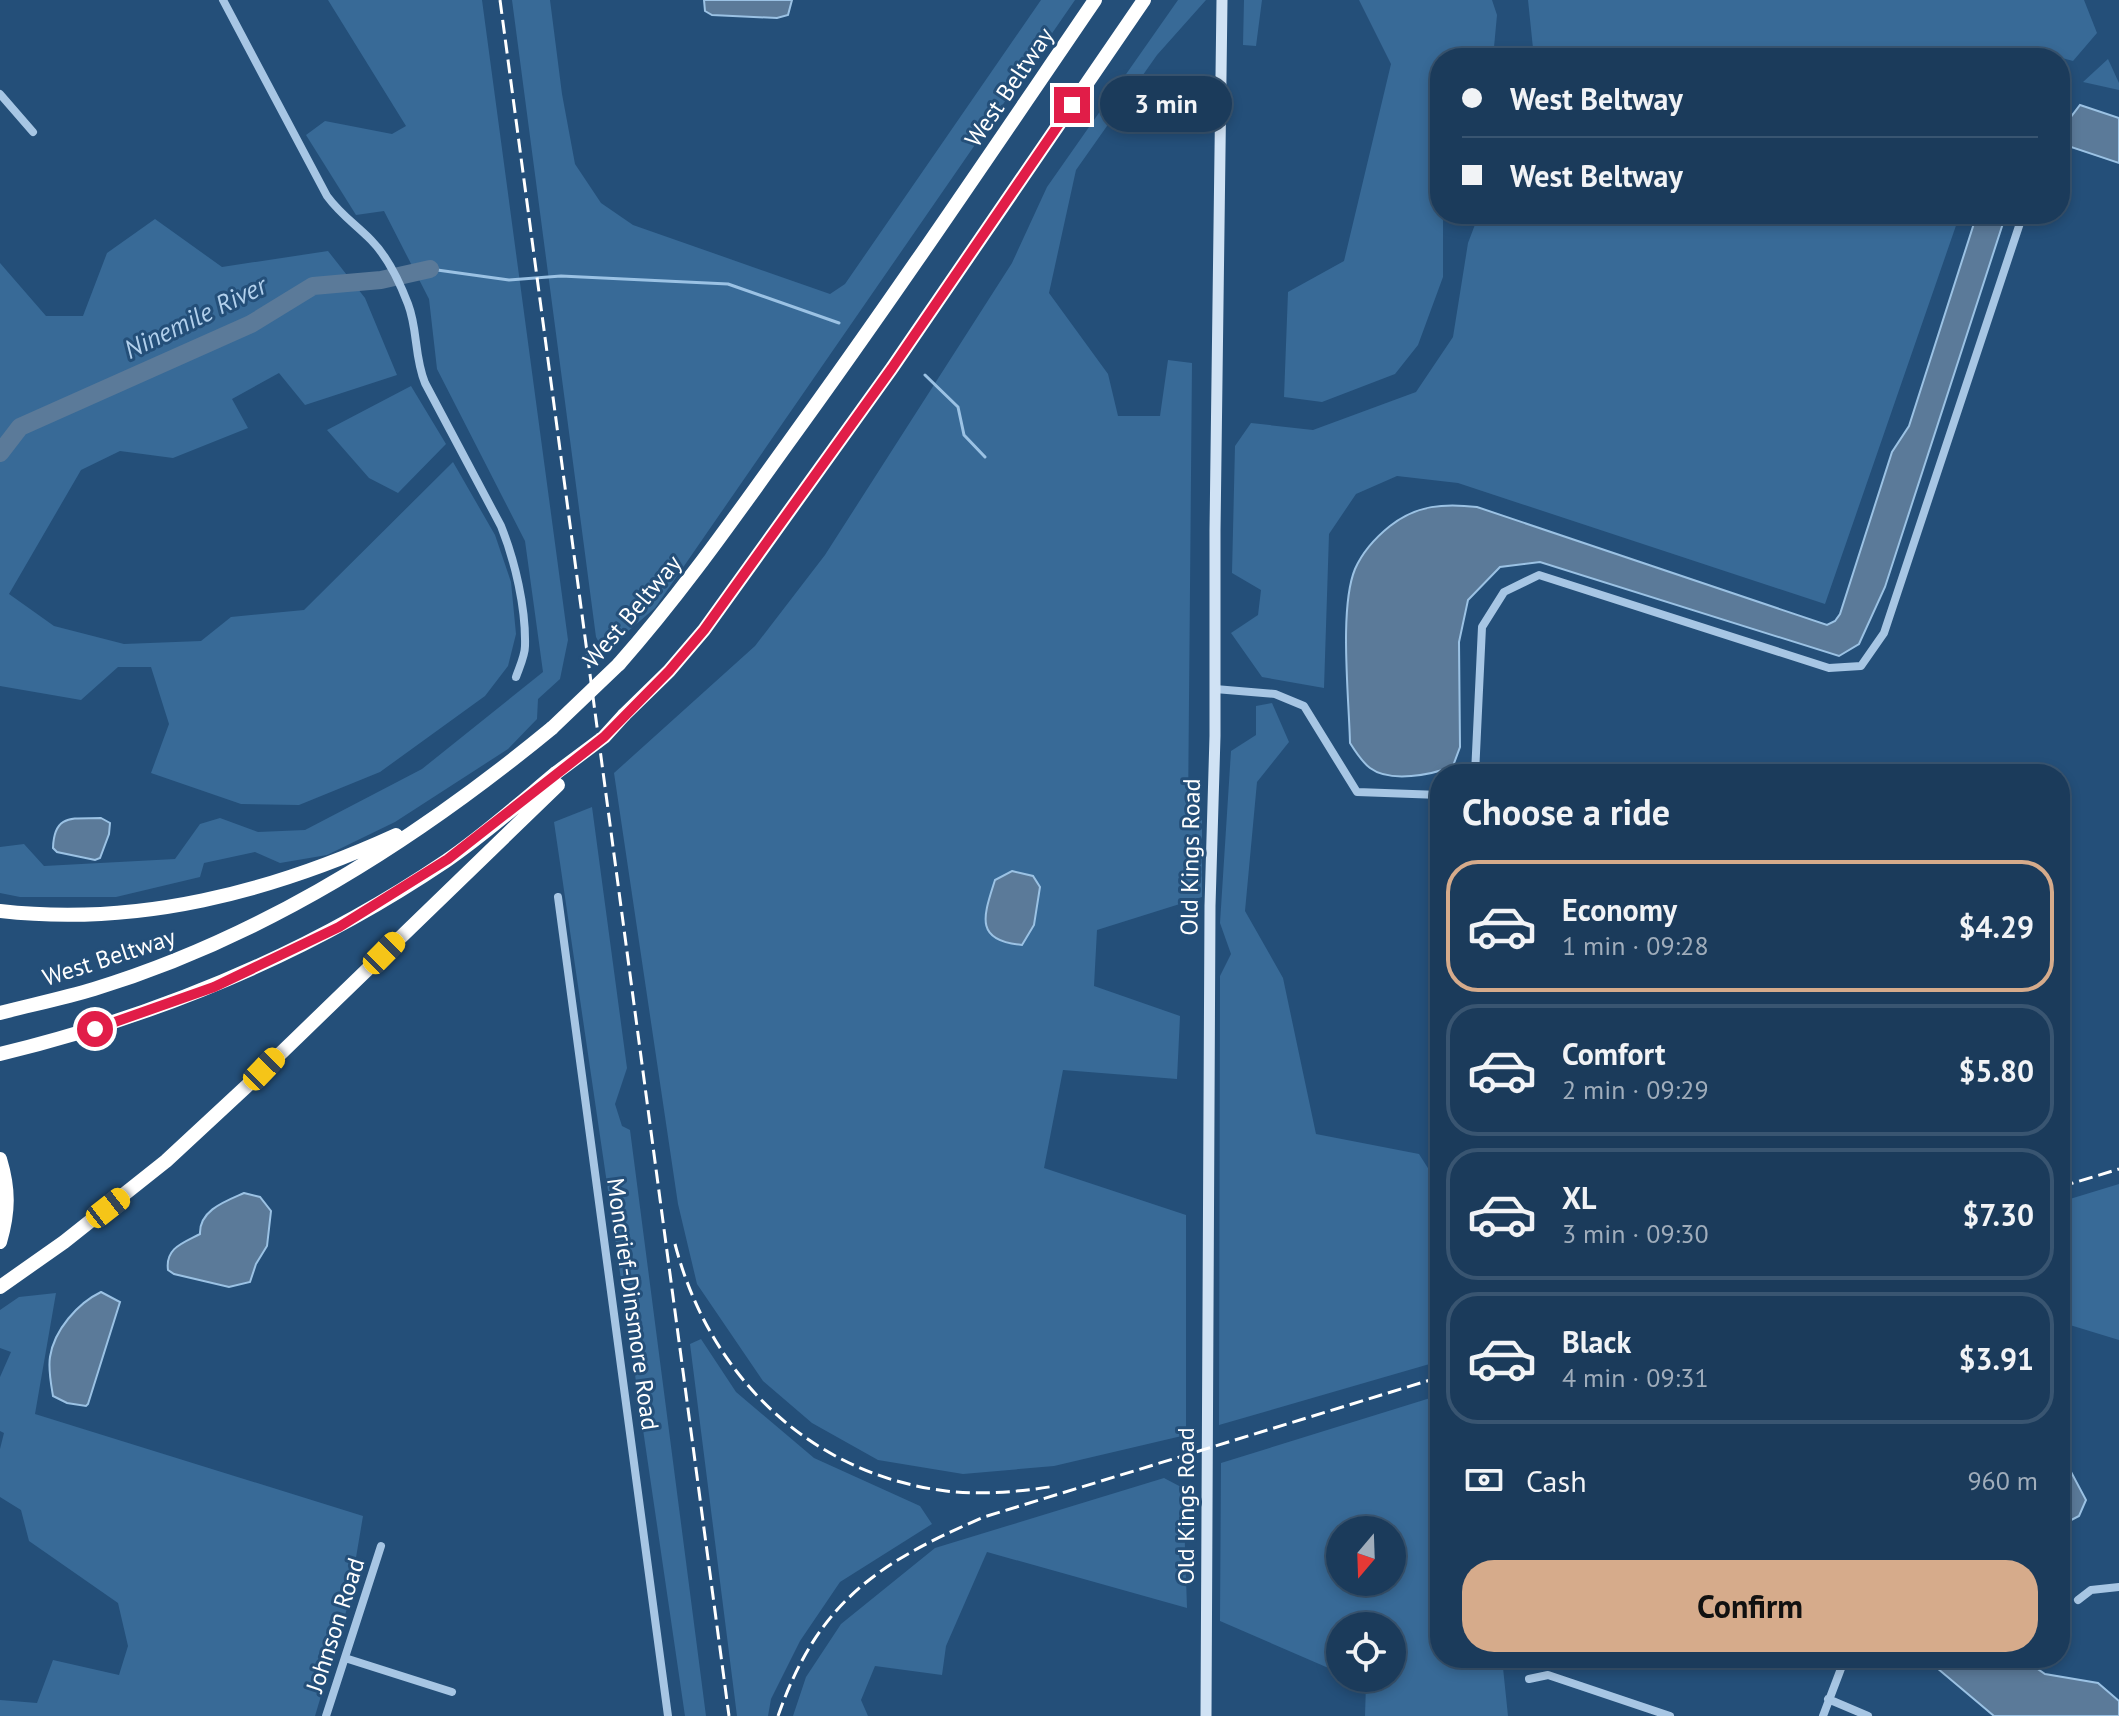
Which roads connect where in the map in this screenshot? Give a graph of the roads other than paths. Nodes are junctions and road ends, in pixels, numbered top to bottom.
1 (223, 0) edge
2 (1095, 0) edge
3 (1144, 0) edge
4 (1222, 0) edge
5 (0, 94) edge
6 (33, 132) dead end
7 (2020, 224) edge
8 (516, 677) dead end
9 (1215, 689) junction
10 (1475, 764) edge
11 (557, 779) junction
12 (1430, 795) edge
13 (432, 818) junction
14 (558, 897) dead end
15 (0, 911) edge
16 (0, 1013) edge
17 (0, 1054) edge
18 (0, 1159) edge
19 (0, 1242) edge
20 (0, 1287) edge
21 (381, 1546) dead end
22 (2119, 1587) edge
23 (2078, 1600) dead end
24 (345, 1658) junction
25 (1841, 1668) edge
26 (1529, 1679) dead end
27 (452, 1692) dead end
28 (1828, 1699) junction
29 (326, 1716) edge
30 (668, 1716) edge
31 (1206, 1716) edge
32 (1670, 1716) edge
33 (1823, 1716) edge
34 (1868, 1716) edge

1 - 8 street
2 - 13 highway, West Beltway, bridge
3 - 11 highway, bridge
4 - 9 street, Old Kings Road
5 - 6 street
7 - 10 street
9 - 12 street
9 - 31 street, Old Kings Road
11 - 17 highway
11 - 20 highway
13 - 15 highway
13 - 16 highway, West Beltway
14 - 30 street, Moncrief-Dinsmore Road
18 - 19 highway
21 - 24 street, Johnson Road
22 - 23 street
24 - 27 street
24 - 29 street, Johnson Road
25 - 28 street
26 - 32 street
28 - 33 street
28 - 34 street

